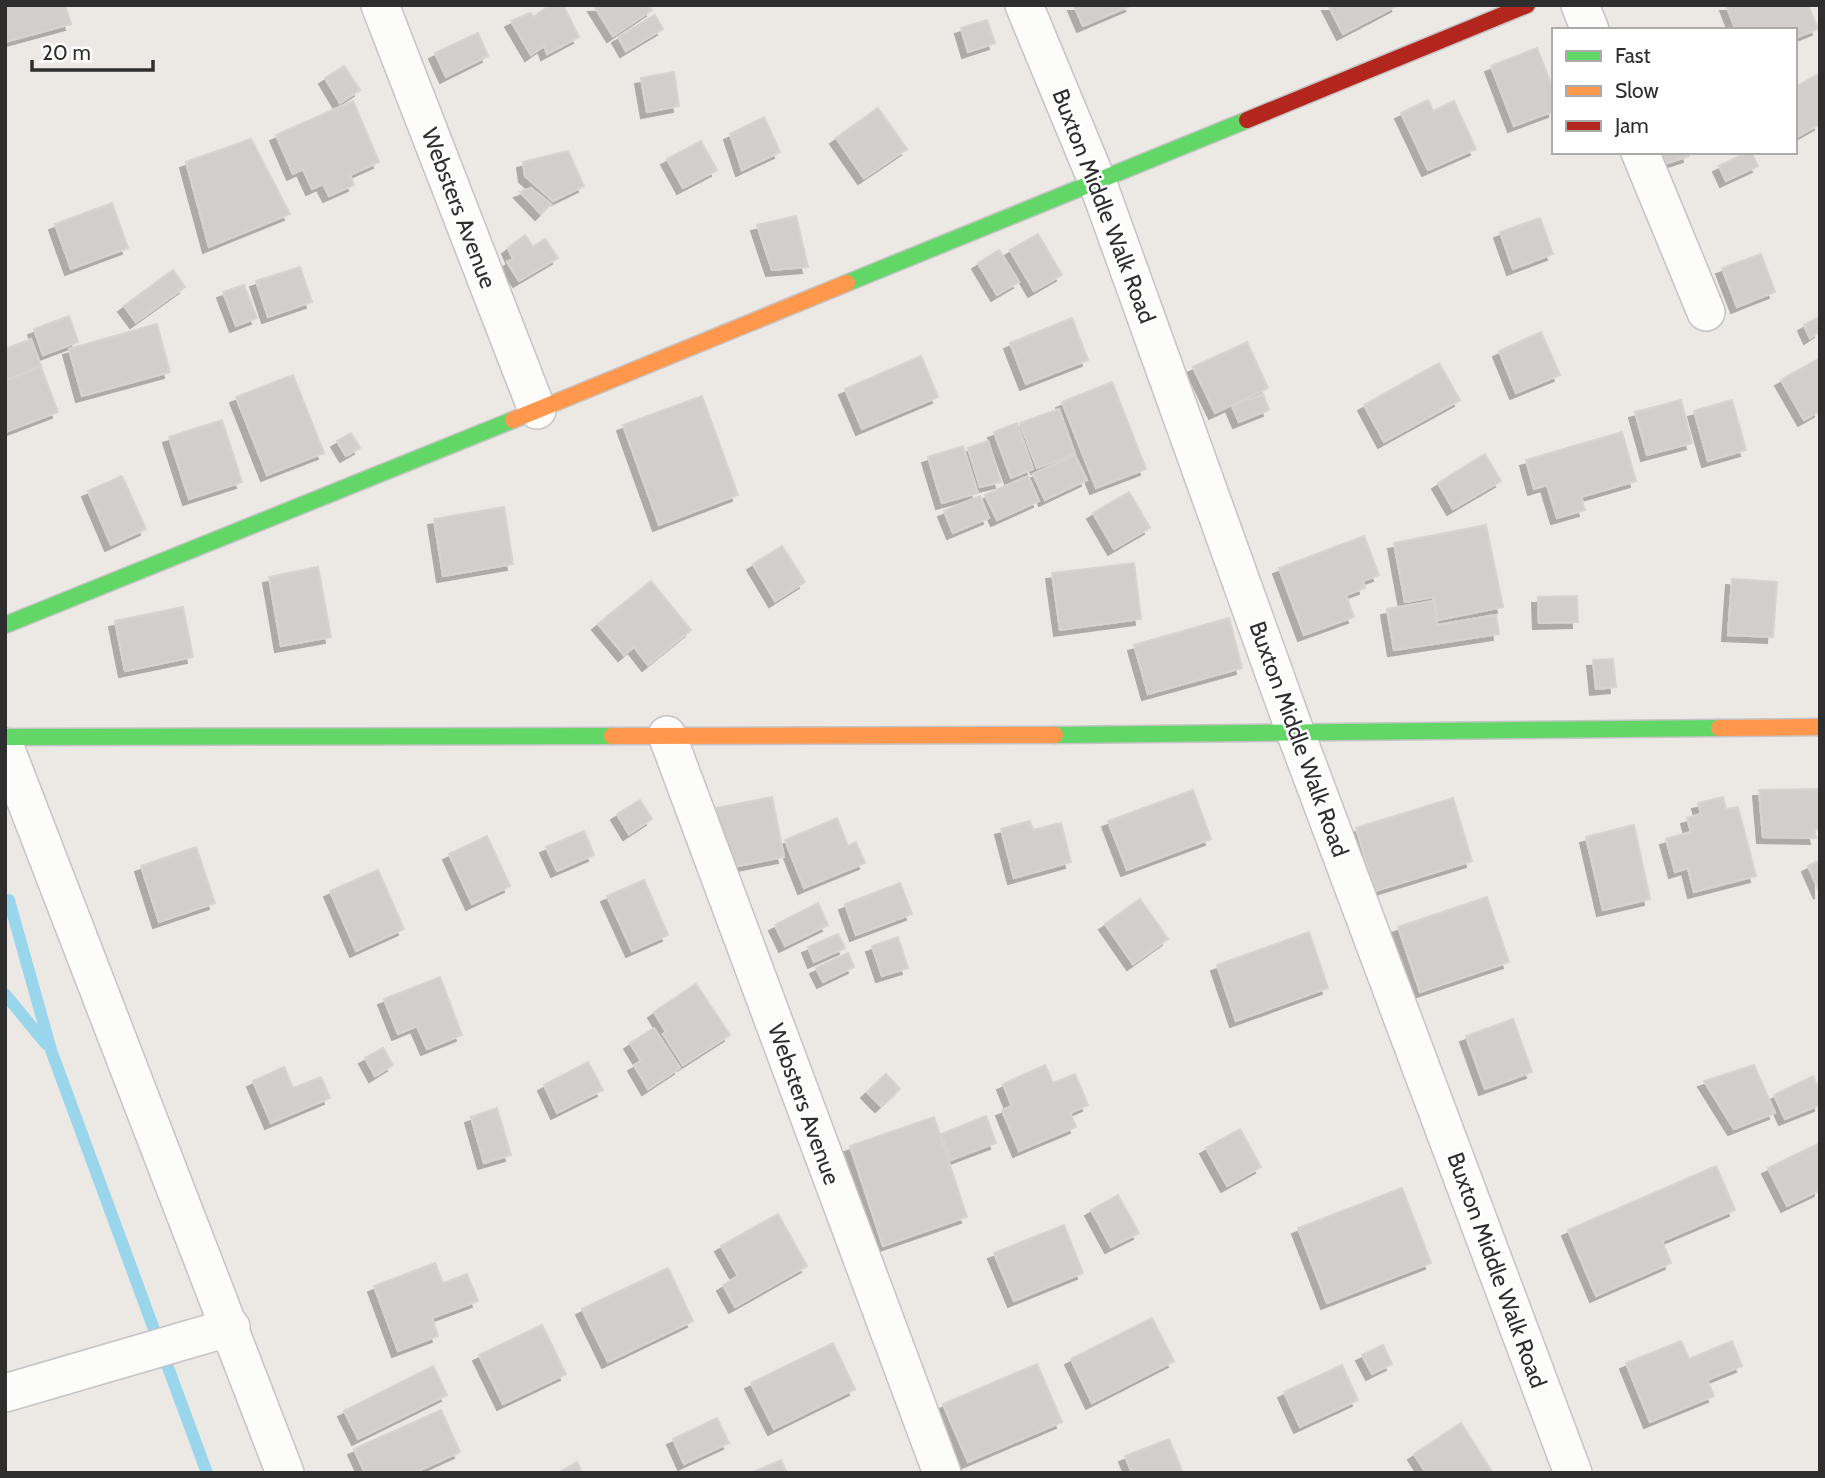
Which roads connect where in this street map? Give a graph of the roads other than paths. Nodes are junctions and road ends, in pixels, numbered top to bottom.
1 (380, 5) edge
2 (1024, 5) edge
3 (1527, 5) edge
4 (1580, 5) edge
5 (1589, 28) edge
6 (1641, 154) edge
7 (1097, 181) junction
8 (1706, 312) dead end
9 (537, 410) junction
10 (5, 625) edge
11 (1820, 727) edge
12 (1296, 734) junction
13 (667, 735) junction
14 (5, 737) edge
15 (5, 747) edge
16 (219, 1331) junction
17 (5, 1393) edge
18 (285, 1473) edge
19 (942, 1473) edge
20 (1573, 1473) edge

1 - 9 street, Websters Avenue
2 - 7 street, Buxton Middle Walk Road
3 - 7 main road
4 - 5 street
6 - 8 street
7 - 9 main road
7 - 12 street, Buxton Middle Walk Road
9 - 10 main road
11 - 12 main road
12 - 13 main road
12 - 20 street, Buxton Middle Walk Road
13 - 14 main road
13 - 19 street, Websters Avenue
15 - 16 street
16 - 17 street
16 - 18 street

